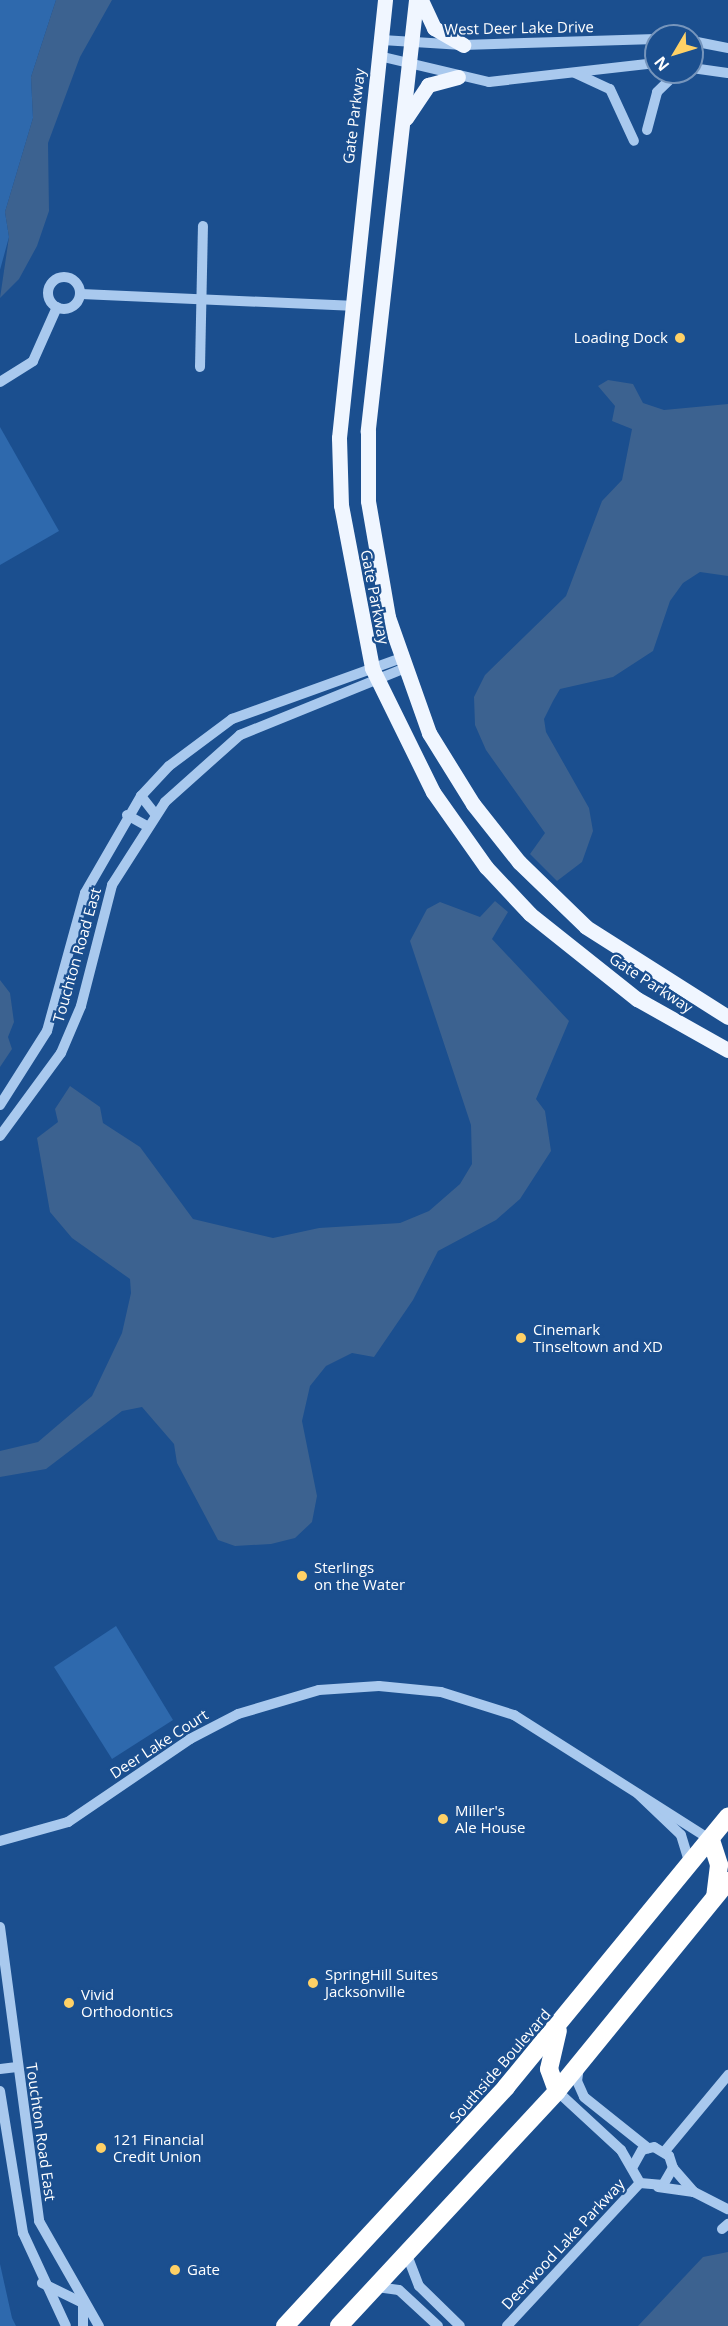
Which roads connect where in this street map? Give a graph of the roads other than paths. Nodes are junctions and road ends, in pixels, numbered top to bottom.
1 (385, 0) edge
2 (416, 0) edge
3 (421, 0) edge
4 (644, 39) edge
5 (382, 40) junction
6 (411, 43) junction
7 (704, 43) edge
8 (463, 45) junction
9 (728, 48) edge
10 (379, 56) junction
11 (408, 60) junction
12 (644, 64) edge
13 (704, 70) edge
14 (572, 72) junction
15 (728, 73) edge
16 (459, 77) junction
17 (665, 84) edge
18 (647, 130) dead end
19 (399, 135) junction
20 (634, 141) dead end
21 (203, 226) dead end
22 (81, 294) junction
23 (202, 299) junction
24 (351, 306) junction
25 (57, 307) junction
26 (200, 367) dead end
27 (0, 382) edge
28 (403, 663) junction
29 (374, 674) junction
30 (141, 796) junction
31 (156, 814) junction
32 (127, 815) junction
33 (147, 826) junction
34 (65, 980) junction
35 (87, 983) junction
36 (728, 1017) edge
37 (728, 1050) edge
38 (0, 1105) edge
39 (0, 1136) edge
40 (638, 1794) junction
41 (728, 1817) edge
42 (711, 1840) junction
43 (0, 1841) edge
44 (686, 1872) junction
45 (728, 1881) edge
46 (713, 1900) junction
47 (0, 1927) edge
48 (559, 2026) junction
49 (580, 2064) junction
50 (17, 2067) junction
51 (0, 2069) edge
52 (728, 2075) edge
53 (0, 2091) edge
54 (557, 2091) junction
55 (648, 2148) junction
56 (665, 2151) junction
57 (633, 2166) junction
58 (673, 2168) junction
59 (640, 2183) junction
60 (658, 2187) junction
61 (694, 2192) junction
62 (728, 2209) edge
63 (407, 2255) junction
64 (41, 2282) junction
65 (377, 2287) junction
66 (83, 2303) junction
67 (66, 2326) edge
68 (82, 2326) edge
69 (99, 2326) edge
70 (285, 2326) edge
71 (339, 2326) edge
72 (438, 2326) edge
73 (460, 2326) edge
74 (507, 2326) edge

1 - 5 main road, Gate Parkway
2 - 6 main road, Gate Parkway
3 - 8 main road
4 - 8 street, West Deer Lake Drive
5 - 6 street, West Deer Lake Drive
5 - 10 main road, Gate Parkway
6 - 8 street, West Deer Lake Drive
6 - 11 main road, Gate Parkway
7 - 9 street
10 - 11 street
10 - 24 main road, Gate Parkway
11 - 16 street
11 - 19 main road, Gate Parkway
12 - 14 street
13 - 15 street
14 - 16 street
14 - 20 street
16 - 19 main road
17 - 18 street
19 - 28 main road, Gate Parkway
21 - 23 street
22 - 23 street
22 - 25 street
22 - 25 street
23 - 24 street
23 - 26 street
24 - 29 main road, Gate Parkway
25 - 27 street
28 - 29 street, Touchton Road East
28 - 36 main road, Gate Parkway
29 - 30 street, Touchton Road East
29 - 31 street, Touchton Road East
29 - 37 main road, Gate Parkway
30 - 31 street
30 - 32 street, Touchton Road East
31 - 33 street, Touchton Road East
32 - 33 street
32 - 34 street, Touchton Road East
33 - 35 street, Touchton Road East
34 - 35 street
34 - 38 street, Touchton Road East
35 - 39 street, Touchton Road East
40 - 42 street, Deer Lake Court
40 - 43 street, Deer Lake Court
40 - 44 street, Deer Lake Court
41 - 42 highway, Southside Boulevard
42 - 44 highway, Southside Boulevard
42 - 46 highway
44 - 48 highway, Southside Boulevard
45 - 46 highway
46 - 49 highway
47 - 50 street, Touchton Road East
48 - 54 highway
48 - 70 highway, Southside Boulevard
49 - 54 highway
49 - 55 street
50 - 51 street
50 - 66 street, Touchton Road East
52 - 56 street
53 - 64 street
54 - 57 street
54 - 63 highway
55 - 56 street
55 - 57 street
56 - 58 street
57 - 59 street
58 - 60 street
58 - 61 street
59 - 60 street
59 - 74 street, Deerwood Lake Parkway
60 - 61 street
61 - 62 street
63 - 65 highway
63 - 73 street
64 - 66 street
64 - 67 street
65 - 71 highway
65 - 72 street
66 - 68 street
66 - 69 street, Touchton Road East

